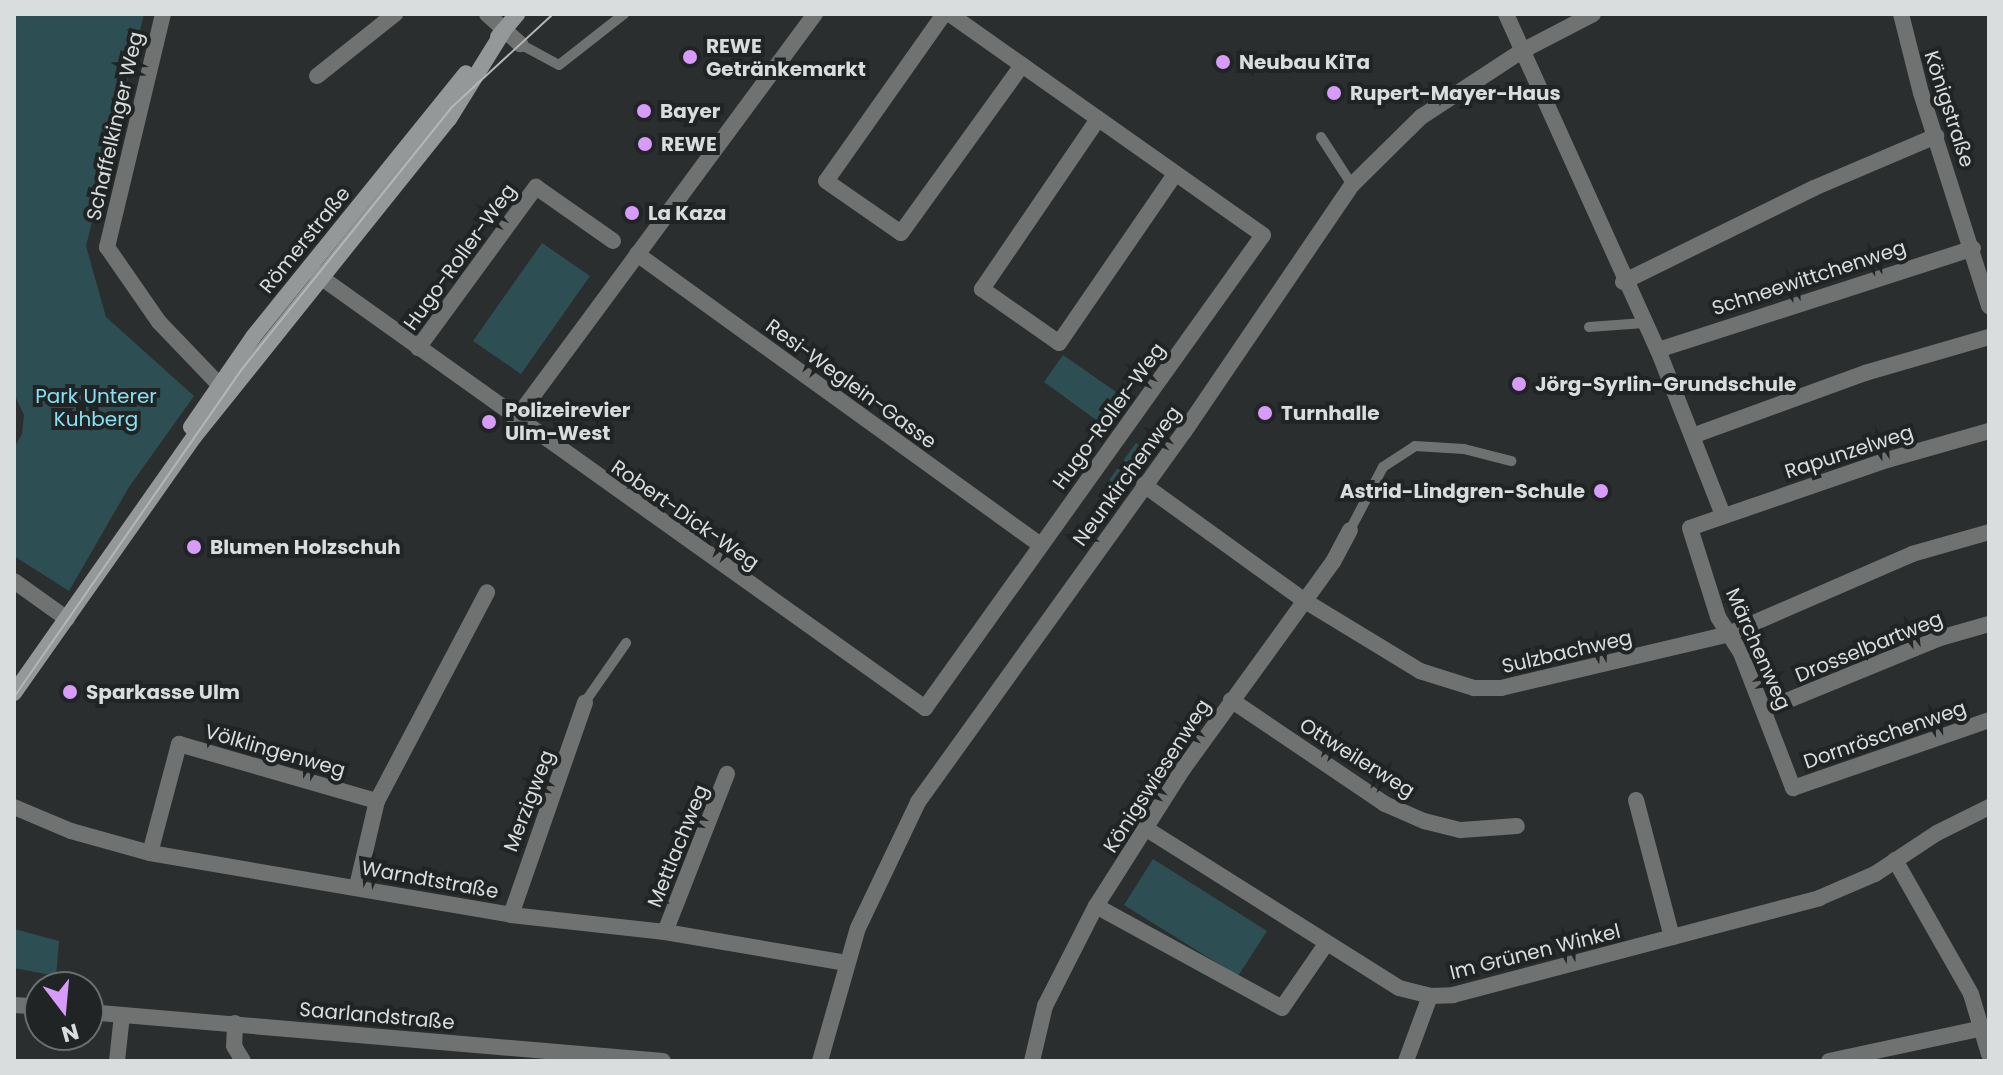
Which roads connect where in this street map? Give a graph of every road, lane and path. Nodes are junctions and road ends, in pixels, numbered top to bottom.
1 (163, 14) edge
2 (395, 14) edge
3 (487, 14) edge
4 (517, 14) edge
5 (624, 14) edge
6 (815, 14) edge
7 (944, 14) edge
8 (950, 14) edge
9 (1506, 14) edge
10 (1593, 14) edge
11 (1901, 14) edge
12 (503, 32) junction
13 (520, 44) joint
14 (1522, 51) junction
15 (1022, 65) junction
16 (317, 76) dead end
17 (1098, 119) junction
18 (1936, 136) junction
19 (1321, 137) dead end
20 (1175, 174) junction
21 (1352, 185) junction
22 (613, 241) dead end
23 (1973, 248) junction
24 (637, 254) junction
25 (308, 268) junction
26 (322, 279) junction
27 (1623, 282) junction
28 (1989, 306) edge
29 (1644, 323) junction
30 (1589, 327) dead end
31 (1989, 337) edge
32 (418, 348) junction
33 (1658, 350) junction
34 (223, 390) junction
35 (515, 420) junction
36 (1989, 431) edge
37 (1695, 435) junction
38 (1511, 461) dead end
39 (1144, 485) junction
40 (1723, 515) junction
41 (1350, 530) joint
42 (1989, 532) edge
43 (1040, 545) junction
44 (14, 581) edge
45 (487, 592) dead end
46 (1305, 601) junction
47 (67, 619) junction
48 (1989, 624) edge
49 (1726, 635) junction
50 (626, 643) dead end
51 (14, 693) edge
52 (1231, 700) junction
53 (585, 702) joint
54 (925, 708) joint
55 (1764, 710) junction
56 (1989, 720) edge
57 (727, 774) dead end
58 (1793, 788) joint
59 (1636, 800) dead end
60 (377, 801) junction
61 (14, 807) edge
62 (1989, 807) edge
63 (1517, 826) dead end
64 (1145, 828) junction
65 (150, 853) junction
66 (1895, 860) junction
67 (357, 886) junction
68 (1096, 906) junction
69 (511, 915) junction
70 (665, 932) junction
71 (1672, 937) junction
72 (1326, 944) junction
73 (846, 963) junction
74 (1430, 996) junction
75 (104, 1013) edge
76 (122, 1015) junction
77 (235, 1023) junction
78 (1983, 1028) junction
79 (1989, 1054) edge
80 (117, 1061) edge
81 (243, 1061) edge
82 (659, 1061) edge
83 (820, 1061) edge
84 (1032, 1061) edge
85 (1406, 1061) edge
86 (1829, 1061) edge

1 - 34 street, Schaffelkinger Weg
2 - 16 street
3 - 12 street
4 - 12 street, Römerstraße
5 - 13 lane
6 - 24 street
7 - 15 street
8 - 15 street, Hugo-Roller-Weg
9 - 14 street
10 - 14 street, Neunkirchenweg
11 - 18 street, Königstraße
12 - 13 street
12 - 25 street, Römerstraße
12 - 26 street, Römerstraße
14 - 21 street, Neunkirchenweg
14 - 27 street
15 - 17 street, Hugo-Roller-Weg
17 - 20 street, Hugo-Roller-Weg
17 - 20 street
18 - 23 street, Königstraße
18 - 27 street
19 - 21 lane
20 - 43 street, Hugo-Roller-Weg
21 - 39 street, Neunkirchenweg
22 - 32 street, Hugo-Roller-Weg
23 - 28 street, Königstraße
23 - 33 street, Schneewittchenweg
24 - 35 street
24 - 43 street, Resi-Weglein-Gasse
25 - 26 street, Robert-Dick-Weg
25 - 34 street, Römerstraße
26 - 32 street, Robert-Dick-Weg
26 - 34 street, Römerstraße
27 - 29 street
29 - 30 lane
29 - 33 street
31 - 37 street
32 - 35 street, Robert-Dick-Weg
33 - 37 street
34 - 47 street, Römerstraße
35 - 54 street, Robert-Dick-Weg
36 - 40 street, Rapunzelweg
37 - 40 street
38 - 41 lane
39 - 46 street, Sulzbachweg
39 - 73 street, Neunkirchenweg
40 - 49 street, Märchenweg
41 - 46 street, Königswiesenweg
42 - 49 street, Sulzbachweg
43 - 54 street, Hugo-Roller-Weg
44 - 47 street
45 - 60 street
46 - 49 street, Sulzbachweg
46 - 52 street, Königswiesenweg
47 - 51 street, Römerstraße
48 - 55 street, Drosselbartweg
49 - 55 street, Märchenweg
50 - 53 lane
52 - 63 street, Ottweilerweg
52 - 64 street, Königswiesenweg
53 - 69 street, Merzigweg
55 - 58 street, Märchenweg
56 - 58 street, Dornröschenweg
57 - 70 street, Mettlachweg
59 - 71 street
60 - 65 street, Völklingenweg
60 - 67 street
61 - 65 street, Warndtstraße
62 - 66 street, Im Grünen Winkel
64 - 68 street, Königswiesenweg
64 - 72 street, Im Grünen Winkel
65 - 67 street, Warndtstraße
66 - 71 street, Im Grünen Winkel
66 - 78 street
67 - 69 street, Warndtstraße
68 - 72 street
68 - 84 street, Königswiesenweg
69 - 70 street, Warndtstraße
70 - 73 street, Warndtstraße
71 - 74 street, Im Grünen Winkel
72 - 74 street, Im Grünen Winkel
73 - 83 street, Neunkirchenweg
74 - 85 street
75 - 76 street, Saarlandstraße
76 - 77 street, Saarlandstraße
76 - 80 street
77 - 81 street
77 - 82 street, Saarlandstraße
78 - 79 street
78 - 86 street

